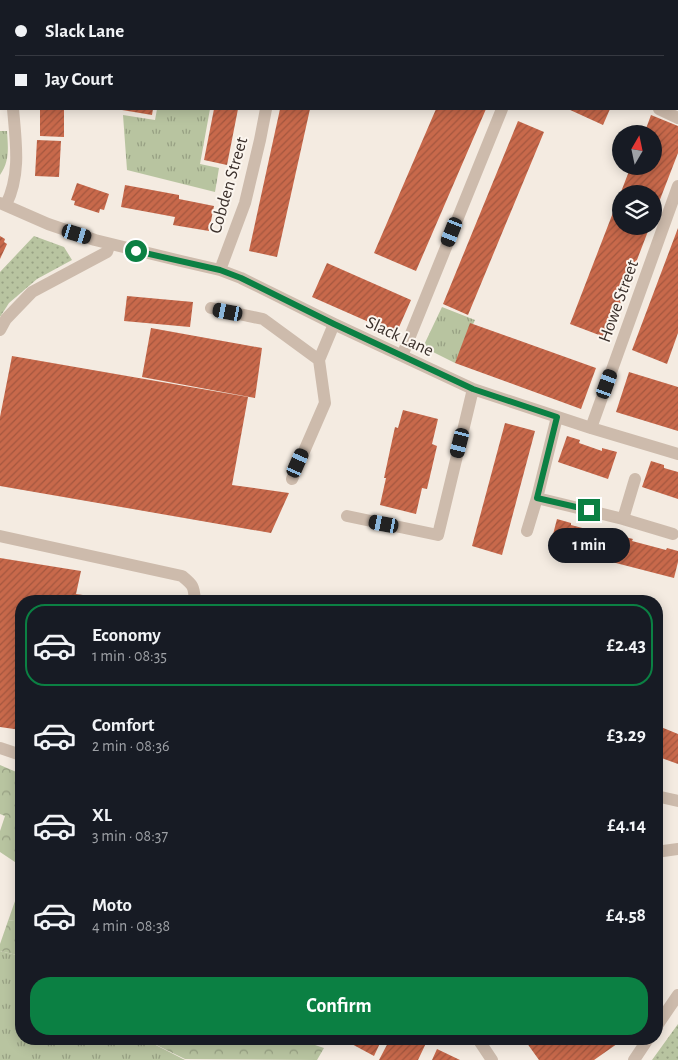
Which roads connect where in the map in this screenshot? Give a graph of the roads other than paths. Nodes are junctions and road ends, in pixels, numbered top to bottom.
1 (13, 110) edge
2 (266, 110) edge
3 (502, 110) edge
4 (661, 110) edge
5 (678, 118) edge
6 (678, 186) edge
7 (3, 204) edge
8 (110, 244) junction
9 (220, 270) junction
10 (210, 308) dead end
11 (334, 324) junction
12 (0, 330) edge
13 (402, 356) junction
14 (320, 360) junction
15 (473, 389) junction
16 (557, 417) junction
17 (591, 428) junction
18 (678, 454) edge
19 (292, 478) dead end
20 (635, 479) dead end
21 (537, 498) junction
22 (347, 516) dead end
23 (623, 519) junction
24 (527, 531) dead end
25 (673, 534) dead end
26 (0, 536) edge
27 (194, 595) edge
28 (0, 748) edge
29 (15, 753) edge
30 (663, 798) edge
31 (678, 801) edge
32 (678, 849) edge
33 (663, 851) edge
34 (678, 995) edge
35 (663, 1017) edge
36 (482, 1045) edge
37 (644, 1045) edge
38 (492, 1060) edge
39 (634, 1060) edge

1 - 7 street
2 - 9 street, Cobden Street
3 - 13 street
4 - 5 street
6 - 17 street, Howe Street
7 - 8 street, Slack Lane
8 - 9 street, Slack Lane
8 - 12 street
9 - 11 street, Slack Lane
10 - 14 street
11 - 13 street, Slack Lane
11 - 14 street
13 - 15 street, Slack Lane
14 - 19 street
15 - 16 street, Slack Lane
15 - 22 street
16 - 17 street, Slack Lane
16 - 21 street
17 - 18 street, Slack Lane
20 - 23 street
21 - 23 street
21 - 24 street
23 - 25 street
26 - 27 street
28 - 29 street
30 - 31 street
32 - 33 street
34 - 35 street
36 - 38 street
37 - 39 street

